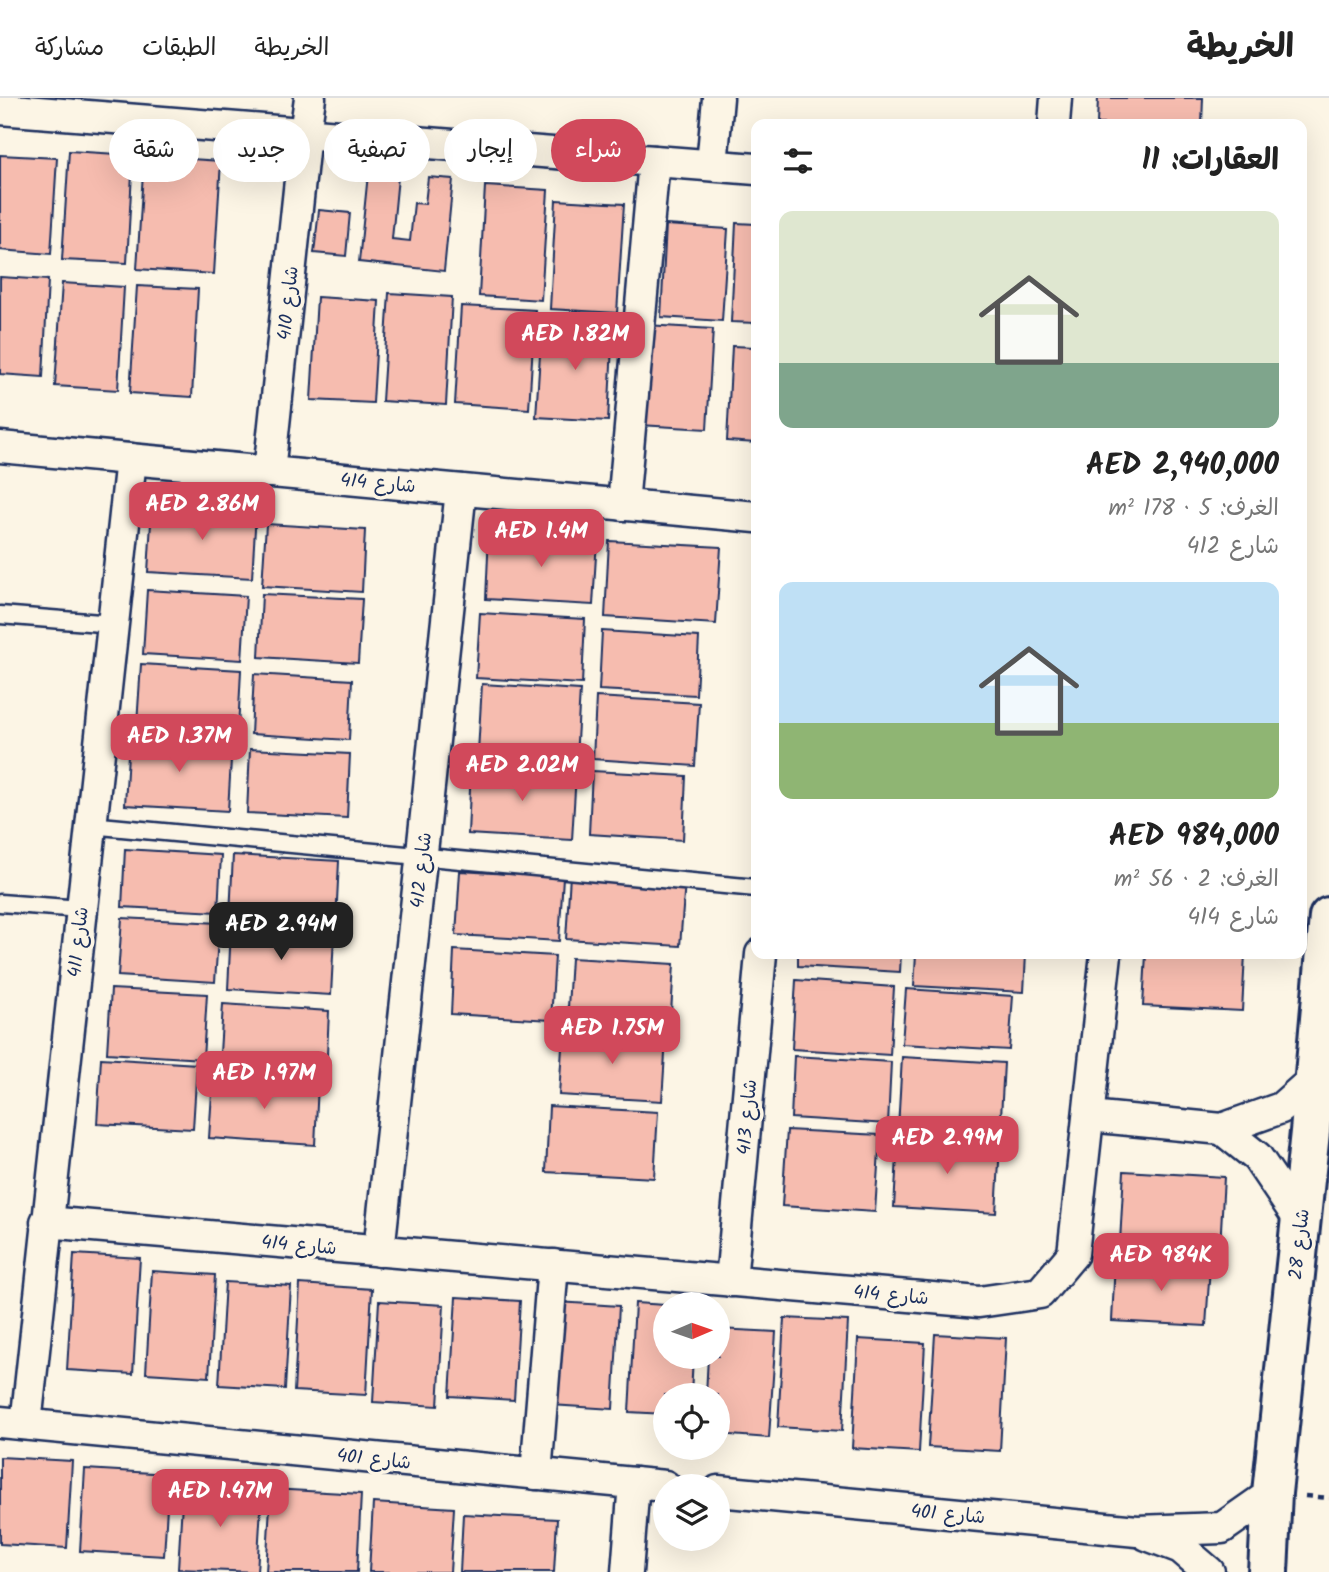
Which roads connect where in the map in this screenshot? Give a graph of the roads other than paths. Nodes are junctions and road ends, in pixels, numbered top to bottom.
1 (310, 98) edge
2 (718, 98) edge
3 (1056, 98) edge
4 (0, 109) edge
5 (306, 119) edge
6 (1054, 119) edge
7 (213, 126) edge
8 (310, 133) edge
9 (654, 161) junction
10 (712, 165) junction
11 (751, 169) edge
12 (299, 182) edge
13 (0, 447) edge
14 (131, 459) junction
15 (270, 472) junction
16 (461, 490) junction
17 (623, 505) junction
18 (751, 517) edge
19 (0, 615) edge
20 (113, 624) junction
21 (90, 825) junction
22 (421, 856) junction
23 (751, 888) edge
24 (0, 902) edge
25 (81, 909) junction
26 (1329, 916) edge
27 (761, 959) edge
28 (1105, 959) edge
29 (1315, 1078) junction
30 (1089, 1116) junction
31 (1222, 1129) junction
32 (46, 1222) junction
33 (1301, 1222) junction
34 (379, 1251) junction
35 (553, 1265) junction
36 (731, 1281) junction
37 (13, 1423) edge
38 (536, 1474) junction
39 (634, 1483) junction
40 (653, 1485) edge
41 (730, 1492) edge
42 (1272, 1493) junction
43 (1137, 1531) junction
44 (627, 1572) edge
45 (1209, 1572) edge
46 (1268, 1572) edge

1 - 5 street, شارع 410
2 - 10 street
3 - 6 street
4 - 7 street
8 - 9 street
9 - 10 street
9 - 17 street
10 - 11 street
12 - 15 street, شارع 410
13 - 14 street, شارع 414
14 - 15 street, شارع 414
14 - 20 street, شارع 411
15 - 16 street, شارع 414
16 - 17 street, شارع 414
16 - 22 street, شارع 412
17 - 18 street, شارع 414
19 - 20 lane
20 - 21 street, شارع 411
21 - 22 lane
21 - 25 street, شارع 411
22 - 23 lane
22 - 34 street, شارع 412
24 - 25 lane
25 - 32 street, شارع 411
26 - 29 street, شارع 28
27 - 36 street, شارع 413
28 - 30 street, شارع 414
29 - 31 street
29 - 33 street, شارع 28
30 - 31 street
30 - 36 street, شارع 414
31 - 33 street
32 - 34 street, شارع 414
32 - 37 street, شارع 411
33 - 42 street, شارع 28
34 - 35 street, شارع 414
35 - 36 street, شارع 414
35 - 38 street
37 - 38 street, شارع 401
38 - 39 street, شارع 401
39 - 40 street, شارع 401
39 - 44 street
41 - 43 street, شارع 401
42 - 43 street, شارع 401
42 - 46 street, شارع 28
43 - 45 street, شارع 401

